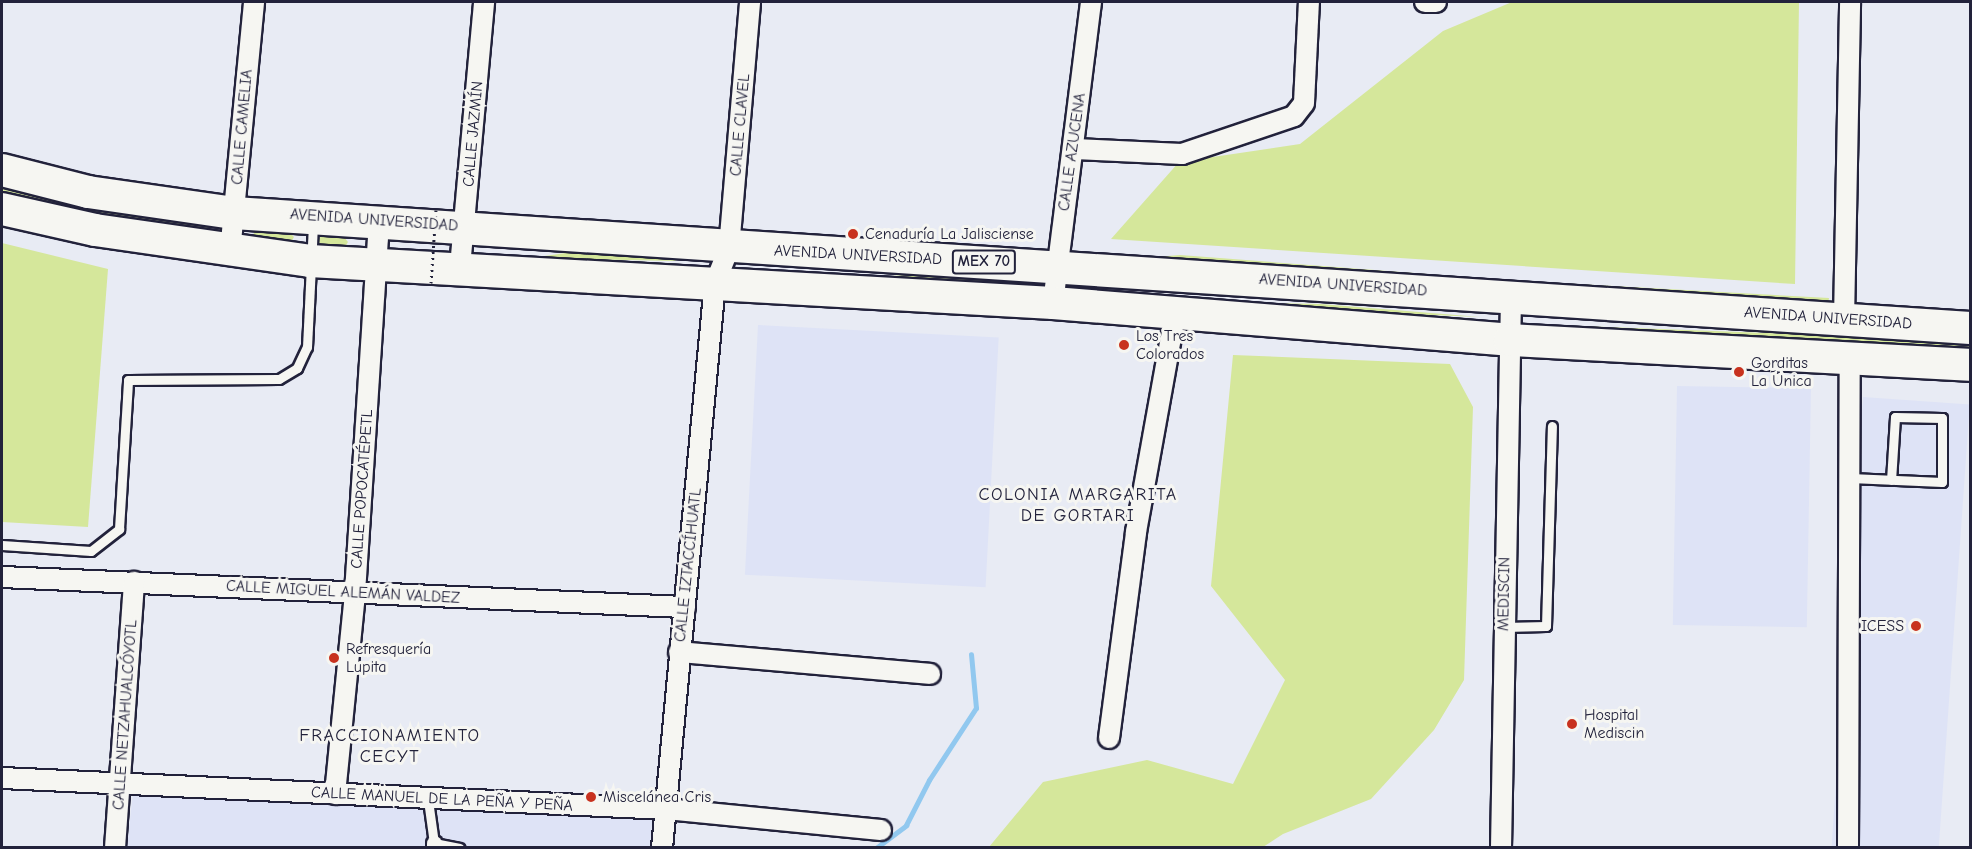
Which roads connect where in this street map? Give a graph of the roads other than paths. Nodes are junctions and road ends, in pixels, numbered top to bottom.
1 (254, 2) edge
2 (484, 2) edge
3 (750, 2) edge
4 (1091, 2) edge
5 (1309, 2) edge
6 (1425, 2) edge
7 (1436, 2) edge
8 (1850, 2) edge
9 (1075, 149) junction
10 (2, 170) edge
11 (2, 209) edge
12 (234, 213) junction
13 (314, 216) junction
14 (379, 220) junction
15 (465, 226) junction
16 (729, 248) junction
17 (230, 252) junction
18 (310, 261) junction
19 (376, 263) junction
20 (1055, 266) junction
21 (460, 267) junction
22 (715, 283) junction
23 (1511, 296) junction
24 (1053, 303) junction
25 (1175, 315) junction
26 (1844, 320) junction
27 (1971, 328) edge
28 (1510, 340) junction
29 (1850, 358) junction
30 (1971, 365) edge
31 (1552, 426) dead end
32 (1850, 478) junction
33 (1891, 480) junction
34 (2, 545) edge
35 (2, 577) edge
36 (134, 582) junction
37 (355, 593) junction
38 (685, 607) junction
39 (1504, 627) junction
40 (679, 652) junction
41 (930, 674) dead end
42 (1109, 738) dead end
43 (2, 778) edge
44 (121, 784) junction
45 (335, 794) junction
46 (428, 800) junction
47 (666, 809) junction
48 (881, 830) dead end
49 (434, 845) edge
50 (115, 848) edge
51 (460, 848) edge
52 (662, 848) edge
53 (1500, 848) edge
54 (1848, 848) edge

1 - 12 street, CALLE CAMELIA
2 - 15 street, CALLE JAZMÍN
3 - 16 street, CALLE CLAVEL
4 - 9 street, CALLE AZUCENA
5 - 9 street
6 - 7 street
8 - 26 street
9 - 20 street, CALLE AZUCENA
10 - 12 main road, AVENIDA UNIVERSIDAD / MEX 70
11 - 17 main road, MEX 70
12 - 13 main road, AVENIDA UNIVERSIDAD / MEX 70
12 - 17 street, CALLE CAMELIA
13 - 14 main road, AVENIDA UNIVERSIDAD / MEX 70
13 - 18 lane
14 - 15 main road, AVENIDA UNIVERSIDAD / MEX 70
14 - 19 street, CALLE POPOCATÉPETL
15 - 16 main road, AVENIDA UNIVERSIDAD / MEX 70
15 - 21 street, CALLE JAZMÍN
16 - 20 main road, AVENIDA UNIVERSIDAD / MEX 70
16 - 22 street, CALLE CLAVEL
17 - 18 main road, MEX 70
18 - 19 main road, MEX 70
18 - 34 lane
19 - 21 main road, MEX 70
19 - 37 street, CALLE POPOCATÉPETL
20 - 23 main road, AVENIDA UNIVERSIDAD / MEX 70
20 - 24 street, CALLE AZUCENA
21 - 22 main road, MEX 70
22 - 24 main road, MEX 70
22 - 38 street, CALLE IZTACCÍHUATL
23 - 26 main road, AVENIDA UNIVERSIDAD / MEX 70
23 - 28 street, MEDISCIN
24 - 25 main road, MEX 70
25 - 28 main road, MEX 70
25 - 42 street
26 - 27 main road, AVENIDA UNIVERSIDAD / MEX 70
28 - 29 main road, MEX 70
28 - 39 street, MEDISCIN
29 - 30 main road, MEX 70
29 - 32 street
31 - 39 lane
32 - 33 lane
32 - 54 street
33 - 33 lane
35 - 36 street, CALLE MIGUEL ALEMÁN VALDEZ
36 - 37 street, CALLE MIGUEL ALEMÁN VALDEZ
36 - 44 street, CALLE NETZAHUALCÓYOTL
37 - 38 street, CALLE MIGUEL ALEMÁN VALDEZ
37 - 45 street, CALLE POPOCATÉPETL
38 - 40 street, CALLE IZTACCÍHUATL
39 - 53 street, MEDISCIN
40 - 41 street
40 - 47 street, CALLE IZTACCÍHUATL
43 - 44 street, CALLE MANUEL DE LA PEÑA Y PEÑA
44 - 45 street, CALLE MANUEL DE LA PEÑA Y PEÑA
44 - 50 street, CALLE NETZAHUALCÓYOTL
45 - 46 street, CALLE MANUEL DE LA PEÑA Y PEÑA
46 - 47 street, CALLE MANUEL DE LA PEÑA Y PEÑA
46 - 49 lane
47 - 48 street, CALLE MANUEL DE LA PEÑA Y PEÑA
47 - 52 street, CALLE IZTACCÍHUATL
49 - 51 lane

